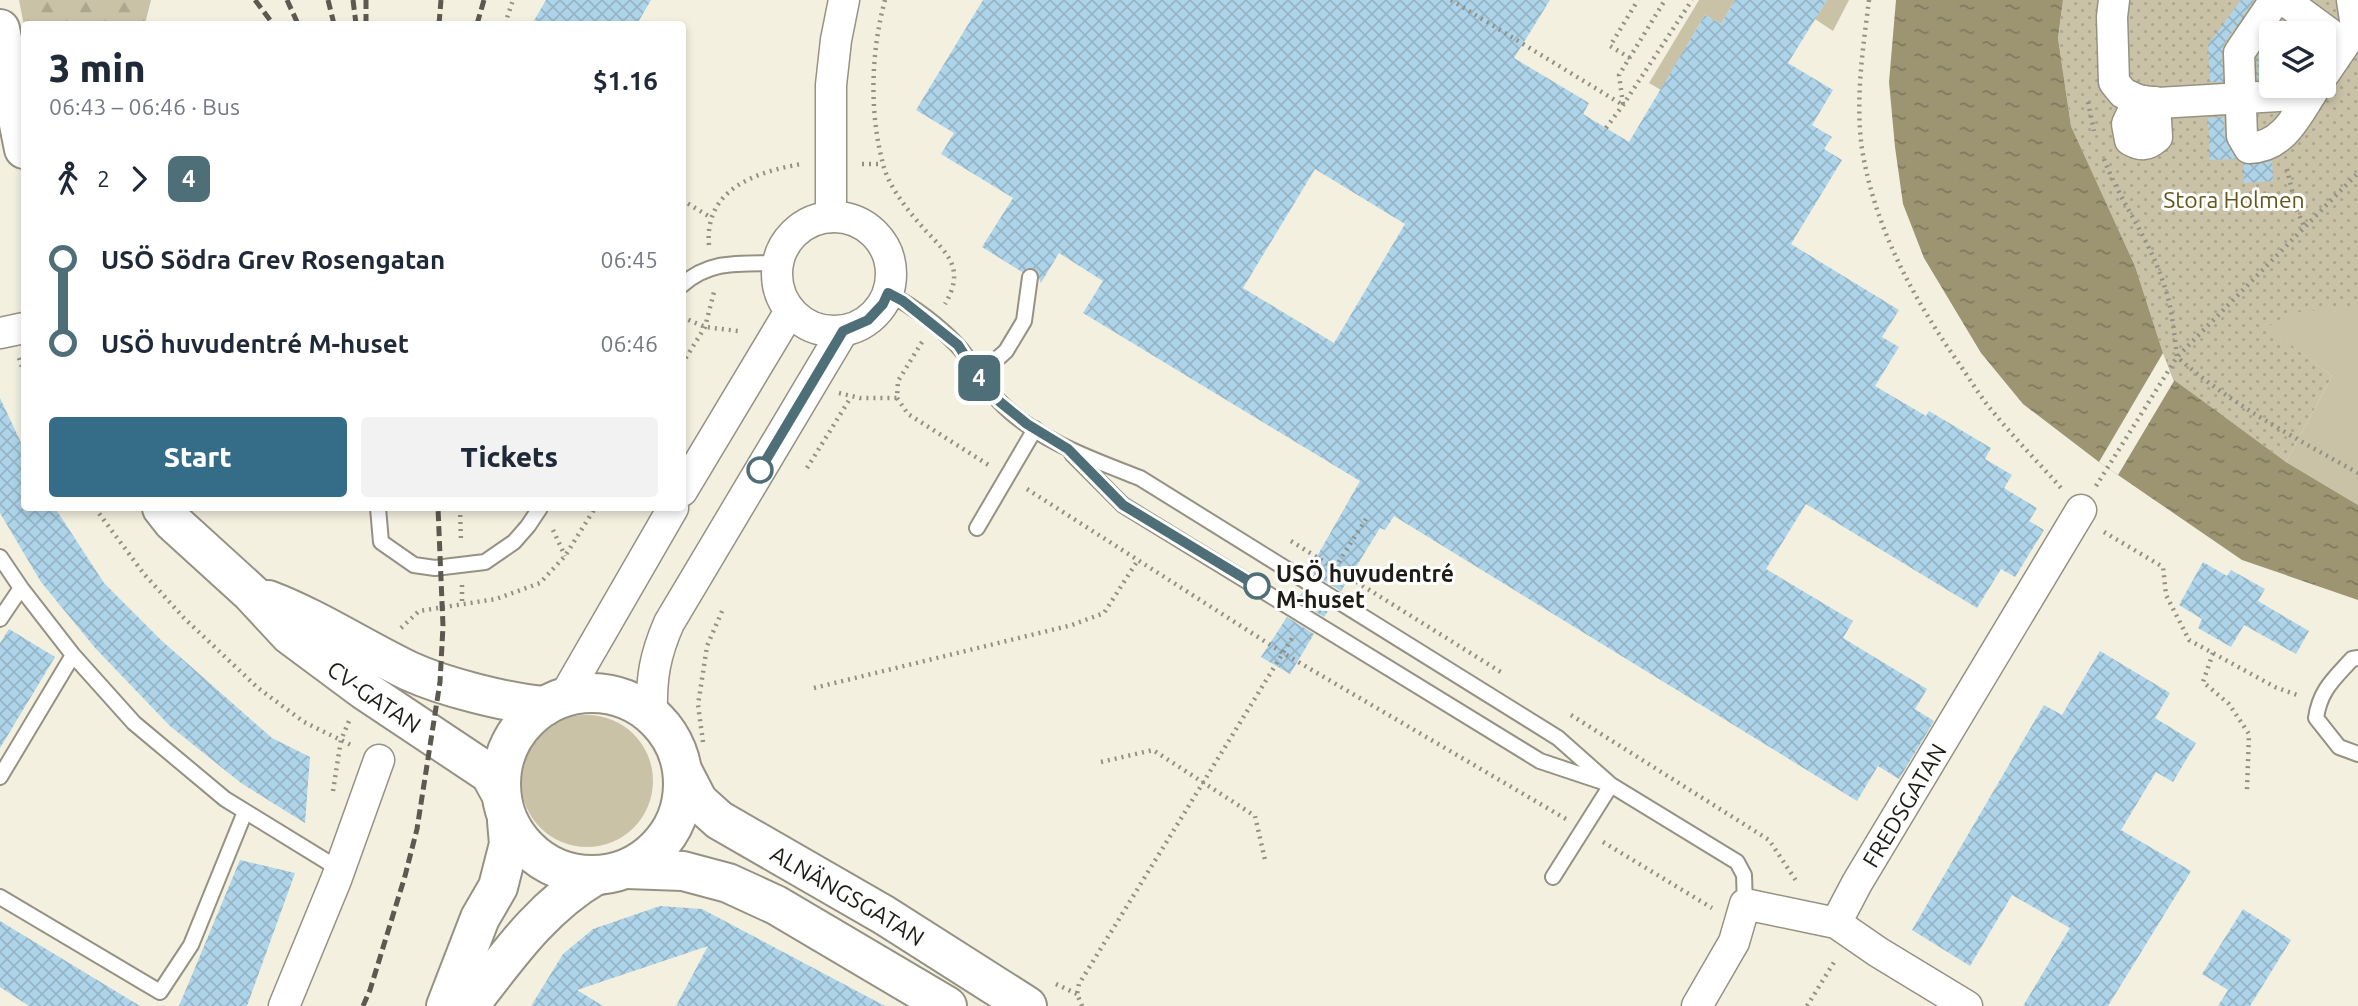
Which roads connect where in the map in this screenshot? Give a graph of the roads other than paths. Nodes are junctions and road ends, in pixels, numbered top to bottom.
1 (844, 0) edge
2 (2114, 0) edge
3 (2275, 0) edge
4 (2284, 0) edge
5 (2352, 0) edge
6 (0, 29) edge
7 (2344, 44) junction
8 (2336, 56) edge
9 (2259, 94) edge
10 (2239, 97) junction
11 (2309, 98) edge
12 (21, 123) edge
13 (831, 217) junction
14 (778, 263) junction
15 (1030, 277) dead end
16 (686, 282) edge
17 (888, 293) junction
18 (790, 311) junction
19 (21, 329) edge
20 (843, 331) junction
21 (0, 333) edge
22 (978, 376) junction
23 (1035, 429) junction
24 (1068, 449) junction
25 (686, 485) edge
26 (2081, 510) road end
27 (164, 511) edge
28 (378, 511) edge
29 (538, 511) edge
30 (671, 511) edge
31 (977, 528) dead end
32 (0, 557) edge
33 (21, 588) junction
34 (251, 593) junction
35 (0, 620) edge
36 (73, 656) junction
37 (2358, 658) edge
38 (555, 701) junction
39 (652, 713) junction
40 (2358, 754) edge
41 (379, 760) road end
42 (694, 761) junction
43 (0, 777) edge
44 (1611, 785) junction
45 (504, 808) junction
46 (245, 812) junction
47 (339, 869) junction
48 (611, 872) junction
49 (1553, 877) dead end
50 (0, 897) edge
51 (1742, 915) junction
52 (1836, 923) junction
53 (1040, 994) edge
54 (284, 1006) edge
55 (446, 1006) edge
56 (469, 1006) edge
57 (947, 1006) edge
58 (1697, 1006) edge
59 (1967, 1006) edge

1 - 13 street
2 - 10 street
3 - 10 street
4 - 7 street
5 - 7 street
6 - 12 main road
7 - 8 street
9 - 10 street
10 - 11 street
13 - 14 street
13 - 17 street
14 - 16 lane
14 - 18 street
15 - 22 lane
17 - 20 street
17 - 22 lane
18 - 20 street
18 - 25 street
19 - 21 street
20 - 39 street
22 - 23 lane
23 - 24 lane
23 - 31 lane
24 - 44 lane
24 - 44 lane
26 - 52 street, FREDSGATAN
27 - 34 main road, CV-GATAN
28 - 29 lane
30 - 38 street
32 - 33 lane
33 - 35 lane
33 - 36 lane
34 - 38 main road, CV-GATAN
34 - 45 main road, CV-GATAN
36 - 43 lane
36 - 46 lane
37 - 40 lane
38 - 39 main road
38 - 45 main road
39 - 42 main road
41 - 47 street
42 - 48 main road
42 - 53 main road, ALNÄNGSGATAN
44 - 49 lane
44 - 51 lane
45 - 48 main road
45 - 55 main road
46 - 47 lane
46 - 50 lane
47 - 54 street
48 - 56 main road
48 - 57 main road, ALNÄNGSGATAN
51 - 52 street
51 - 58 street
52 - 59 street

